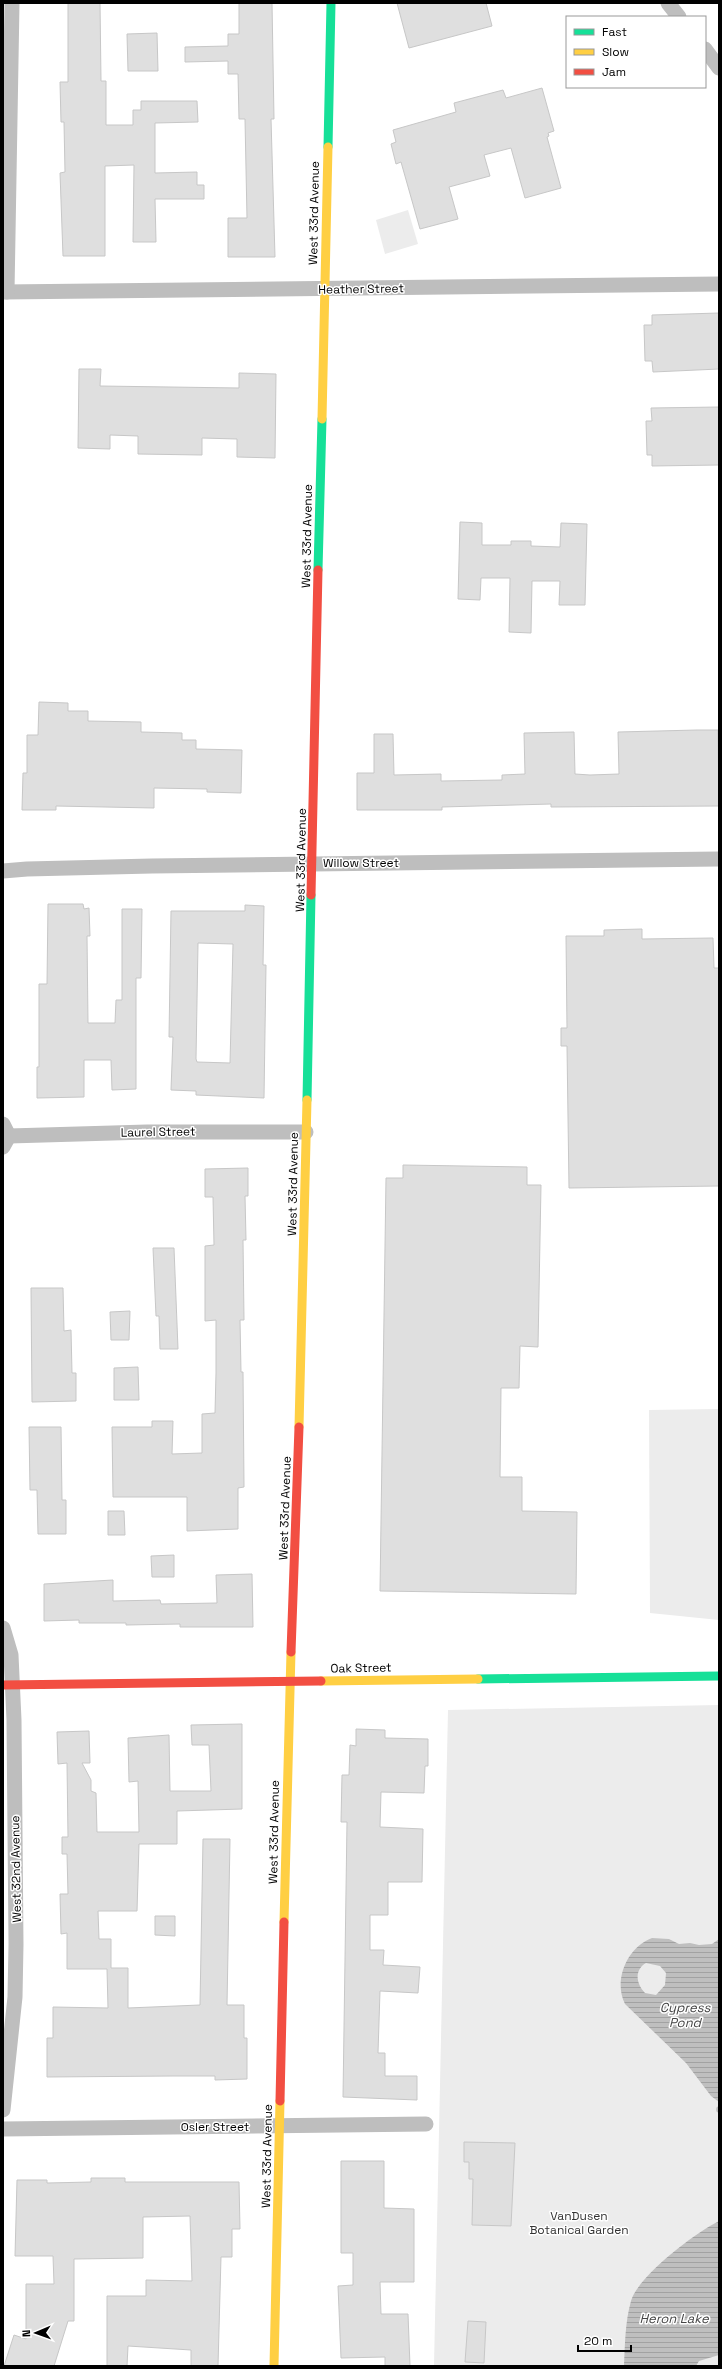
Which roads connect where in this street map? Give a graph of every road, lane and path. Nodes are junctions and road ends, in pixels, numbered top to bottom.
1 (12, 3) edge
2 (331, 3) edge
3 (668, 3) edge
4 (678, 16) edge
5 (719, 284) edge
6 (324, 289) junction
7 (5, 292) edge
8 (719, 859) edge
9 (312, 864) junction
10 (3, 871) edge
11 (306, 1132) junction
12 (5, 1136) edge
13 (3, 1628) edge
14 (719, 1676) edge
15 (289, 1682) junction
16 (7, 1685) edge
17 (3, 2110) edge
18 (426, 2124) dead end
19 (280, 2126) junction
20 (3, 2129) edge
21 (274, 2366) edge

1 - 7 street
2 - 6 street, West 33rd Avenue
3 - 4 street
5 - 6 street, Heather Street
6 - 7 street, Heather Street
6 - 9 street, West 33rd Avenue
8 - 9 street, Willow Street
9 - 10 street, Willow Street
9 - 11 street, West 33rd Avenue
11 - 12 street, Laurel Street
11 - 15 street, West 33rd Avenue
13 - 16 street, West 32nd Avenue
14 - 15 street, Oak Street
15 - 16 street, Oak Street
15 - 19 street, West 33rd Avenue
16 - 17 street, West 32nd Avenue
18 - 19 street, Osler Street
19 - 20 street, Osler Street
19 - 21 street, West 33rd Avenue

